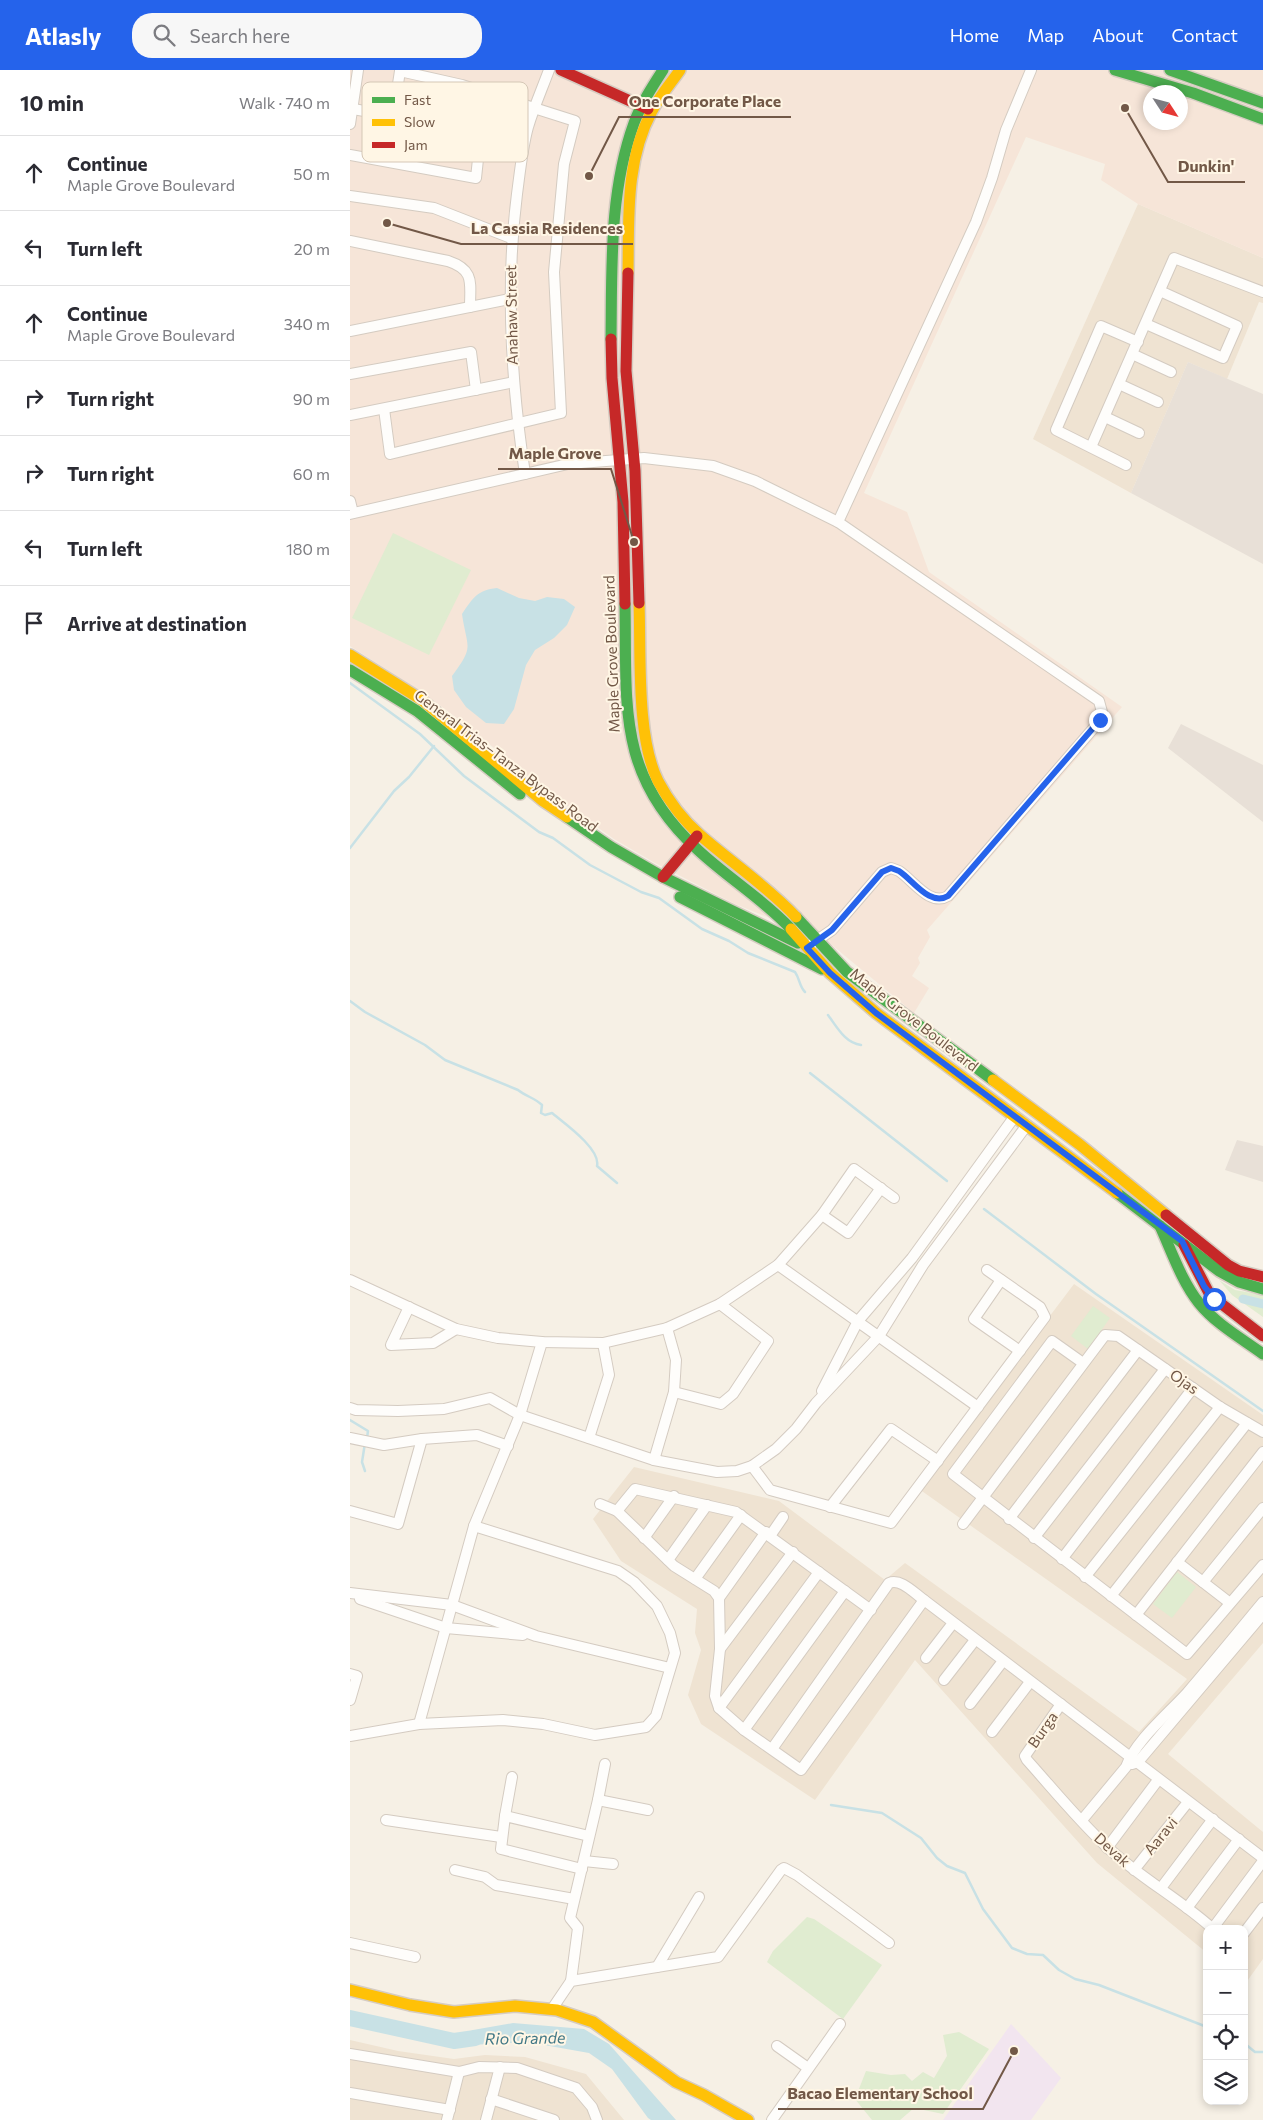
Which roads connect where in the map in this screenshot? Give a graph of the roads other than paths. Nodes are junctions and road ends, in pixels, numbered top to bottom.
1 (358, 70) edge
2 (549, 70) edge
3 (561, 70) edge
4 (663, 70) edge
5 (680, 70) edge
6 (1031, 70) edge
7 (1116, 70) edge
8 (1170, 70) edge
9 (398, 82) edge
10 (449, 82) edge
11 (1263, 103) edge
12 (640, 105) junction
13 (528, 106) edge
14 (534, 108) junction
15 (353, 109) junction
16 (652, 110) junction
17 (362, 111) edge
18 (1263, 119) edge
19 (350, 124) edge
20 (528, 131) edge
21 (388, 162) edge
22 (478, 162) edge
23 (521, 162) edge
24 (350, 196) edge
25 (511, 238) junction
26 (350, 241) edge
27 (1160, 291) junction
28 (1263, 292) edge
29 (510, 299) junction
30 (470, 307) junction
31 (1146, 324) junction
32 (350, 331) edge
33 (1138, 342) junction
34 (1132, 354) junction
35 (1171, 372) dead end
36 (350, 374) edge
37 (514, 382) junction
38 (1119, 384) junction
39 (476, 390) junction
40 (1158, 402) dead end
41 (384, 409) junction
42 (350, 415) edge
43 (1105, 417) junction
44 (518, 423) junction
45 (1139, 433) dead end
46 (1091, 447) junction
47 (634, 458) junction
48 (620, 459) junction
49 (1126, 465) dead end
50 (525, 474) junction
51 (350, 501) edge
52 (351, 514) edge
53 (838, 522) junction
54 (350, 655) edge
55 (350, 670) edge
56 (699, 834) junction
57 (690, 844) junction
58 (662, 877) junction
59 (818, 940) junction
60 (807, 948) junction
61 (847, 972) junction
62 (830, 973) junction
63 (1015, 1116) junction
64 (1027, 1125) junction
65 (881, 1188) junction
66 (894, 1198) dead end
67 (822, 1215) junction
68 (1160, 1225) junction
69 (1182, 1241) junction
70 (912, 1258) junction
71 (778, 1264) junction
72 (923, 1265) junction
73 (987, 1270) dead end
74 (1263, 1276) edge
75 (350, 1280) edge
76 (1002, 1280) junction
77 (1263, 1289) edge
78 (720, 1304) junction
79 (409, 1307) junction
80 (858, 1321) junction
81 (667, 1328) junction
82 (456, 1329) junction
83 (879, 1336) junction
84 (1263, 1336) edge
85 (542, 1342) junction
86 (603, 1343) junction
87 (1138, 1350) junction
88 (1020, 1351) junction
89 (1263, 1354) edge
90 (1084, 1363) junction
91 (1165, 1369) junction
92 (1192, 1388) junction
93 (674, 1392) junction
94 (816, 1403) junction
95 (978, 1407) junction
96 (1220, 1407) junction
97 (350, 1408) edge
98 (520, 1415) junction
99 (1247, 1422) junction
100 (1263, 1432) edge
101 (350, 1438) edge
102 (589, 1438) junction
103 (422, 1439) junction
104 (508, 1446) junction
105 (1263, 1452) edge
106 (654, 1460) junction
107 (938, 1461) junction
108 (752, 1466) junction
109 (674, 1496) junction
110 (982, 1499) junction
111 (600, 1504) dead end
112 (707, 1505) junction
113 (830, 1507) junction
114 (1263, 1508) edge
115 (617, 1510) junction
116 (350, 1511) edge
117 (742, 1515) junction
118 (783, 1517) dead end
119 (1009, 1519) junction
120 (963, 1524) dead end
121 (474, 1526) junction
122 (768, 1534) junction
123 (644, 1538) junction
124 (1034, 1538) junction
125 (793, 1552) junction
126 (1062, 1559) junction
127 (668, 1560) junction
128 (1177, 1562) junction
129 (1263, 1564) edge
130 (819, 1572) junction
131 (1085, 1577) junction
132 (695, 1579) junction
133 (1203, 1582) junction
134 (845, 1591) junction
135 (350, 1595) edge
136 (1111, 1596) junction
137 (719, 1598) junction
138 (924, 1600) junction
139 (1263, 1602) edge
140 (1230, 1603) junction
141 (452, 1605) junction
142 (871, 1610) junction
143 (1263, 1614) edge
144 (1136, 1615) junction
145 (953, 1623) junction
146 (446, 1628) junction
147 (536, 1636) junction
148 (976, 1640) junction
149 (720, 1649) junction
150 (926, 1658) dead end
151 (1003, 1661) junction
152 (670, 1668) junction
153 (350, 1674) edge
154 (944, 1680) dead end
155 (1030, 1682) junction
156 (350, 1700) edge
157 (970, 1704) dead end
158 (1061, 1704) junction
159 (719, 1708) junction
160 (419, 1724) junction
161 (744, 1730) junction
162 (992, 1732) dead end
163 (350, 1736) edge
164 (772, 1750) junction
165 (1025, 1756) joint
166 (1131, 1762) junction
167 (605, 1764) dead end
168 (512, 1776) dead end
169 (1158, 1780) junction
170 (598, 1800) junction
171 (1188, 1802) junction
172 (648, 1810) dead end
173 (505, 1816) junction
174 (386, 1820) dead end
175 (1082, 1820) junction
176 (1213, 1820) junction
177 (589, 1836) junction
178 (502, 1837) junction
179 (1239, 1839) junction
180 (1107, 1848) junction
181 (1263, 1860) edge
182 (613, 1864) dead end
183 (583, 1865) junction
184 (455, 1870) dead end
185 (1134, 1870) junction
186 (1161, 1888) junction
187 (699, 1897) dead end
188 (574, 1899) junction
189 (1187, 1908) junction
190 (1263, 1908) edge
191 (1209, 1925) edge
192 (1215, 1925) edge
193 (1248, 1929) edge
194 (350, 1942) edge
195 (889, 1943) dead end
196 (415, 1957) dead end
197 (657, 1967) junction
198 (571, 1982) junction
199 (350, 1990) edge
200 (552, 2009) junction
201 (840, 2024) dead end
202 (777, 2046) dead end
203 (350, 2054) edge
204 (500, 2067) junction
205 (808, 2068) junction
206 (459, 2072) junction
207 (350, 2093) edge
208 (491, 2099) junction
209 (448, 2115) edge
210 (486, 2120) edge
211 (554, 2120) edge
212 (597, 2120) edge
213 (748, 2120) edge
214 (772, 2120) edge

1 - 15 street
2 - 14 street, Anahaw Street
3 - 12 street
4 - 12 street, Maple Grove Boulevard
5 - 16 street, Maple Grove Boulevard
6 - 53 street
7 - 18 street
8 - 11 street
9 - 10 street
12 - 16 street
12 - 48 street, Maple Grove Boulevard
13 - 14 street
14 - 20 street, Anahaw Street
14 - 44 street
15 - 17 street
15 - 19 street
16 - 47 street, Maple Grove Boulevard
21 - 22 street
23 - 25 street, Anahaw Street
24 - 25 street
25 - 29 street, Anahaw Street
26 - 30 street
27 - 28 street
27 - 31 street
27 - 31 street
29 - 30 street
29 - 37 street, Anahaw Street
30 - 32 street
31 - 33 street
33 - 34 street
33 - 46 street
34 - 35 street
34 - 38 street
36 - 39 street
37 - 39 street
37 - 44 street, Anahaw Street
38 - 40 street
38 - 43 street
39 - 41 street
41 - 42 street
41 - 44 street
43 - 45 street
43 - 46 street
44 - 50 street, Anahaw Street
46 - 49 street
47 - 48 street
47 - 53 street
47 - 56 street, Maple Grove Boulevard
48 - 50 street
48 - 57 street, Maple Grove Boulevard
50 - 52 street
51 - 52 street
53 - 59 street
54 - 58 street, General Trias–Tanza Bypass Road
55 - 62 street, General Trias–Tanza Bypass Road
56 - 57 street
56 - 59 street, Maple Grove Boulevard
57 - 58 street
57 - 60 street, Maple Grove Boulevard
58 - 60 street, General Trias–Tanza Bypass Road
59 - 60 street
59 - 61 street, Maple Grove Boulevard
60 - 61 street, General Trias–Tanza Bypass Road
60 - 62 street, Maple Grove Boulevard
61 - 74 street, Maple Grove Boulevard
62 - 63 street, Maple Grove Boulevard
63 - 64 street, Maple Grove Boulevard
63 - 70 street
64 - 68 street, Maple Grove Boulevard
64 - 72 street
65 - 66 street
65 - 67 street
65 - 67 street
67 - 71 street
68 - 69 street
68 - 89 street, Maple Grove Boulevard
69 - 77 street
69 - 84 street
70 - 72 street
70 - 80 street
71 - 78 street
71 - 80 street
72 - 83 street
73 - 76 street
75 - 79 street
76 - 88 street
76 - 88 street
78 - 81 street
78 - 93 street
79 - 82 street
79 - 82 street
80 - 83 street
80 - 94 street
81 - 86 street
81 - 93 street
82 - 85 street
83 - 94 street
83 - 95 street
85 - 86 street
85 - 98 street
86 - 102 street
87 - 90 street, Ojas
87 - 91 street, Ojas
87 - 119 street
88 - 95 street
90 - 110 street
90 - 110 street
91 - 92 street, Ojas
91 - 124 street
92 - 96 street, Ojas
92 - 126 street
93 - 106 street
94 - 108 street
95 - 107 street
96 - 99 street, Ojas
96 - 131 street
97 - 98 street
98 - 102 street
98 - 104 street
99 - 100 street, Ojas
99 - 136 street
101 - 103 street
102 - 106 street
103 - 104 street
103 - 116 street
104 - 121 street
105 - 128 street
106 - 108 street
107 - 113 street
107 - 113 street
108 - 113 street
109 - 112 street
109 - 115 street
109 - 123 street
110 - 119 street
110 - 120 street
111 - 115 street
112 - 117 street
112 - 127 street
114 - 133 street
115 - 123 street
117 - 122 street
117 - 132 street
118 - 122 street
119 - 124 street
121 - 141 street
121 - 152 street
122 - 125 street
122 - 137 street
123 - 127 street
124 - 126 street
125 - 130 street
125 - 149 street
126 - 131 street
127 - 132 street
128 - 133 street
128 - 144 street
129 - 140 street
130 - 134 street
130 - 159 street
131 - 136 street
132 - 137 street
133 - 140 street
134 - 142 street
134 - 161 street
135 - 141 street
135 - 146 street
136 - 144 street
137 - 149 street
138 - 142 street
138 - 145 street
138 - 164 street
139 - 166 street
140 - 144 street
141 - 146 street
141 - 147 street
142 - 164 street
143 - 166 street
145 - 148 street
145 - 150 street
146 - 147 street
146 - 160 street
147 - 152 street
148 - 151 street
148 - 154 street
149 - 159 street
151 - 155 street
151 - 157 street
152 - 160 street
153 - 156 street
155 - 158 street
155 - 162 street
158 - 165 street, Burga
158 - 166 street
159 - 161 street
160 - 163 street
161 - 164 street
165 - 175 street, Devak
166 - 169 street
166 - 175 street
167 - 170 street
168 - 173 street
169 - 171 street
169 - 180 street
170 - 172 street
170 - 177 street
171 - 176 street
171 - 185 street, Aaravi
173 - 177 street
173 - 178 street
174 - 178 street
175 - 180 street, Devak
176 - 179 street
176 - 186 street
177 - 183 street
178 - 183 street
179 - 181 street
179 - 189 street
180 - 185 street, Devak
181 - 192 street
182 - 183 street
183 - 188 street
184 - 188 street
185 - 186 street, Devak
186 - 189 street, Devak
187 - 197 street
188 - 198 street
189 - 191 street, Devak
190 - 193 street
194 - 196 street
195 - 197 street
197 - 198 street
198 - 200 street
199 - 200 street
200 - 213 street
201 - 205 street
202 - 205 street
203 - 206 street
204 - 206 street
204 - 208 street
204 - 212 street
205 - 214 street
206 - 209 street
207 - 209 street
208 - 210 street
208 - 211 street

